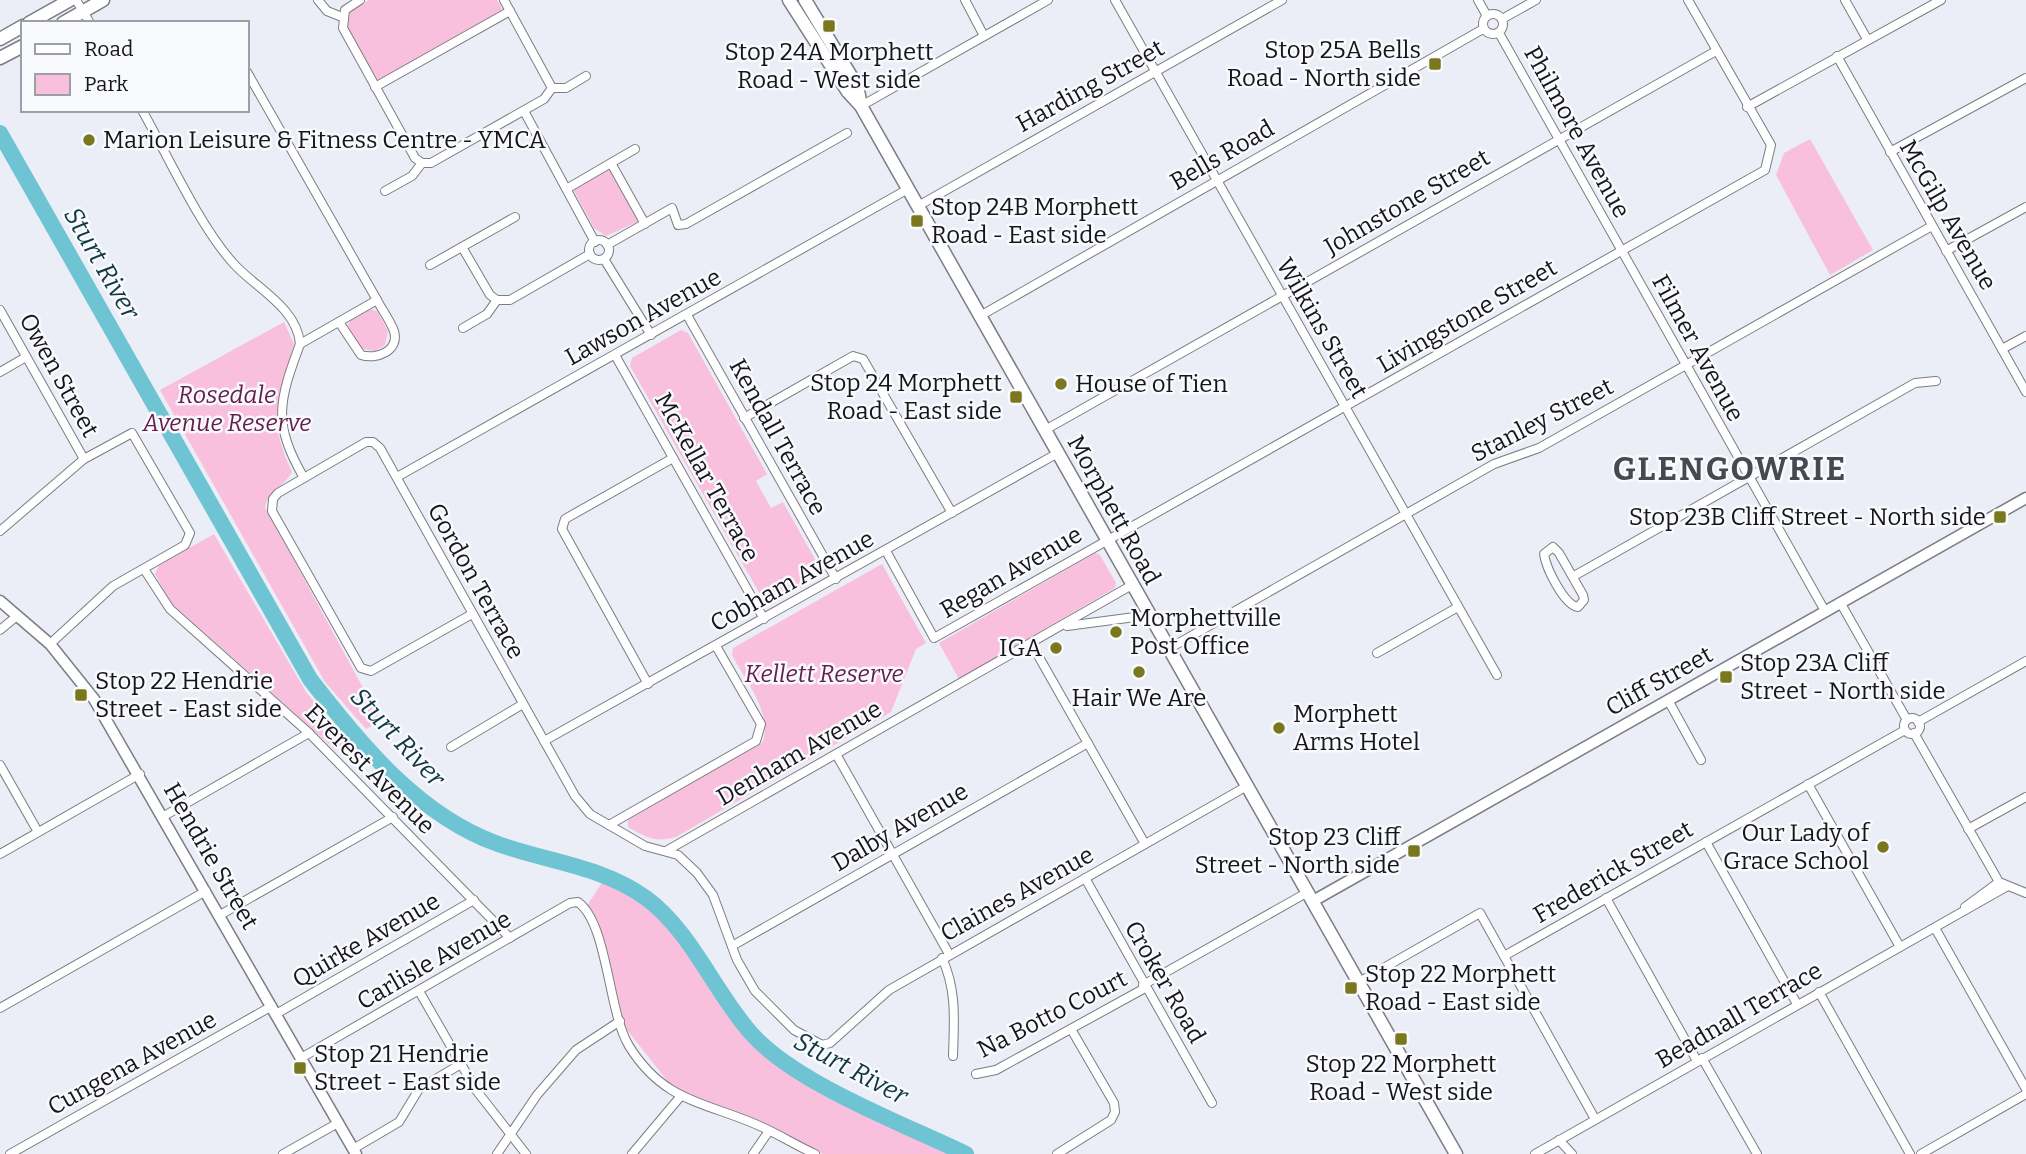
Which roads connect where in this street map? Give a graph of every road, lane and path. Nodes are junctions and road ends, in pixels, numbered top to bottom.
1 (70, 0) edge
2 (103, 0) edge
3 (318, 0) edge
4 (360, 0) edge
5 (503, 0) edge
6 (789, 0) edge
7 (806, 0) edge
8 (965, 0) edge
9 (1048, 0) edge
10 (1115, 0) edge
11 (1282, 0) edge
12 (1478, 0) edge
13 (1536, 0) edge
14 (1688, 0) edge
15 (1845, 0) edge
16 (1941, 0) edge
17 (83, 11) edge
18 (510, 11) junction
19 (1487, 16) junction
20 (342, 17) junction
21 (1502, 19) junction
22 (33, 21) edge
23 (66, 21) edge
24 (21, 27) edge
25 (1483, 29) junction
26 (1499, 33) junction
27 (984, 36) junction
28 (0, 39) edge
29 (1867, 39) junction
30 (21, 47) edge
31 (1716, 51) junction
32 (1837, 56) junction
33 (0, 58) edge
34 (1155, 72) junction
35 (248, 74) edge
36 (586, 76) dead end
37 (2026, 78) edge
38 (375, 86) junction
39 (552, 88) junction
40 (861, 106) junction
41 (1747, 107) junction
42 (524, 111) junction
43 (144, 112) edge
44 (847, 133) dead end
45 (1558, 139) junction
46 (635, 149) dead end
47 (1890, 152) junction
48 (422, 163) junction
49 (611, 163) junction
50 (1216, 181) junction
51 (568, 188) junction
52 (908, 189) junction
53 (385, 191) dead end
54 (918, 206) junction
55 (2026, 207) edge
56 (515, 217) dead end
57 (645, 224) junction
58 (1932, 226) junction
59 (595, 242) junction
60 (607, 245) junction
61 (462, 247) junction
62 (1621, 249) junction
63 (1946, 251) junction
64 (590, 254) junction
65 (604, 258) junction
66 (430, 265) dead end
67 (1281, 296) junction
68 (377, 300) junction
69 (497, 300) junction
70 (0, 310) edge
71 (687, 315) junction
72 (981, 316) junction
73 (339, 322) junction
74 (463, 328) dead end
75 (651, 335) junction
76 (2026, 336) edge
77 (300, 344) junction
78 (2002, 349) junction
79 (615, 355) junction
80 (26, 357) junction
81 (1687, 364) junction
82 (0, 372) edge
83 (1936, 380) dead end
84 (2026, 392) edge
85 (1346, 408) junction
86 (744, 418) junction
87 (1045, 430) junction
88 (1058, 453) junction
89 (673, 458) junction
90 (84, 459) junction
91 (397, 477) junction
92 (304, 478) junction
93 (1749, 479) junction
94 (2026, 498) edge
95 (952, 513) junction
96 (1406, 514) junction
97 (0, 531) edge
98 (1107, 540) junction
99 (886, 551) junction
100 (144, 569) junction
101 (1574, 576) junction
102 (836, 579) junction
103 (1132, 585) junction
104 (0, 601) edge
105 (1840, 602) junction
106 (1458, 607) junction
107 (1825, 611) junction
108 (472, 614) junction
109 (1150, 615) junction
110 (17, 616) junction
111 (764, 619) junction
112 (1060, 626) junction
113 (0, 630) edge
114 (1031, 643) junction
115 (50, 644) junction
116 (716, 646) junction
117 (1170, 648) junction
118 (1377, 653) dead end
119 (2026, 661) edge
120 (1497, 675) dead end
121 (649, 684) junction
122 (1668, 700) junction
123 (523, 704) junction
124 (1907, 720) junction
125 (1918, 722) junction
126 (1910, 731) junction
127 (309, 733) junction
128 (544, 741) junction
129 (1088, 743) junction
130 (451, 747) dead end
131 (836, 754) junction
132 (1701, 760) dead end
133 (0, 765) edge
134 (140, 774) junction
135 (1808, 784) junction
136 (1247, 786) junction
137 (2026, 797) edge
138 (164, 816) junction
139 (393, 817) junction
140 (609, 825) junction
141 (1968, 829) junction
142 (38, 832) junction
143 (1706, 842) junction
144 (1145, 844) junction
145 (666, 851) junction
146 (0, 854) edge
147 (892, 854) junction
148 (1085, 878) junction
149 (2002, 884) junction
150 (206, 891) junction
151 (2026, 893) edge
152 (1311, 896) junction
153 (1606, 898) junction
154 (474, 900) junction
155 (220, 915) junction
156 (1935, 928) junction
157 (510, 938) junction
158 (732, 946) junction
159 (1900, 947) junction
160 (946, 956) junction
161 (1504, 956) junction
162 (1359, 982) junction
163 (1144, 987) junction
164 (419, 991) junction
165 (1818, 992) junction
166 (1797, 1004) junction
167 (0, 1008) edge
168 (274, 1010) junction
169 (620, 1021) junction
170 (1071, 1029) junction
171 (815, 1042) joint
172 (953, 1056) dead end
173 (301, 1058) junction
174 (1700, 1060) junction
175 (461, 1064) junction
176 (976, 1074) dead end
177 (2026, 1091) edge
178 (680, 1097) junction
179 (1213, 1103) dead end
180 (1595, 1119) junction
181 (338, 1123) junction
182 (769, 1131) junction
183 (511, 1138) junction
184 (1559, 1140) junction
185 (354, 1152) edge
186 (10, 1154) edge
187 (283, 1154) edge
188 (497, 1154) edge
189 (526, 1154) edge
190 (632, 1154) edge
191 (753, 1154) edge
192 (815, 1154) edge
193 (1057, 1154) edge
194 (1455, 1154) edge
195 (1535, 1154) edge
196 (1572, 1154) edge
197 (1757, 1154) edge
198 (1910, 1154) edge
199 (1921, 1154) edge

1 - 22 main road
2 - 17 main road
3 - 20 street
4 - 20 street
5 - 18 street
6 - 40 main road, Morphett Road
7 - 40 main road, Morphett Road
8 - 27 street
9 - 27 street
10 - 34 street, Wilkins Street
11 - 34 street, Harding Street
12 - 19 street
13 - 21 street
14 - 31 street
15 - 29 street
16 - 29 street
17 - 23 main road
18 - 38 street
18 - 39 street
19 - 21 street
19 - 25 street
20 - 38 street
21 - 26 street
24 - 28 main road
25 - 26 street
25 - 50 street, Bells Road
26 - 45 street, Philmore Avenue
27 - 40 street
29 - 32 street
30 - 33 main road
31 - 41 street
31 - 45 street, Johnstone Street
32 - 41 street
32 - 47 street, McGilp Avenue
34 - 50 street, Wilkins Street
34 - 54 street, Harding Street
35 - 68 street
36 - 39 street
37 - 47 street
38 - 48 street
39 - 42 street
40 - 52 main road, Morphett Road
41 - 62 street, Livingstone Street
42 - 48 street
42 - 51 street
43 - 77 street
44 - 57 street
45 - 62 street, Philmore Avenue
45 - 67 street, Johnstone Street
46 - 49 street
47 - 58 street, McGilp Avenue
48 - 53 street
49 - 51 street
49 - 57 street
50 - 67 street, Wilkins Street
50 - 72 street, Bells Road
51 - 59 street
52 - 54 main road, Morphett Road
52 - 71 street, Lawson Avenue
54 - 72 main road, Morphett Road
55 - 63 street
56 - 61 street
57 - 60 street
58 - 63 street, McGilp Avenue
58 - 81 street, Stanley Street
59 - 60 street
59 - 64 street
60 - 65 street
61 - 66 street
61 - 69 street
62 - 81 street, Filmer Avenue
62 - 85 street, Livingstone Street
63 - 78 street, McGilp Avenue
64 - 65 street
64 - 69 street
65 - 75 street
67 - 85 street, Wilkins Street
67 - 87 street, Johnstone Street
68 - 73 street
68 - 73 street
69 - 74 street
70 - 80 street, Owen Street
71 - 75 street, Lawson Avenue
71 - 86 street, Kendall Terrace
72 - 87 main road, Morphett Road
73 - 77 street
75 - 79 street, Lawson Avenue
76 - 78 street
77 - 92 street
78 - 84 street, McGilp Avenue
79 - 89 street, McKellar Terrace
79 - 91 street, Lawson Avenue
80 - 82 street
80 - 90 street, Owen Street
81 - 93 street, Filmer Avenue
81 - 96 street, Stanley Street
83 - 93 street
85 - 96 street, Wilkins Street
85 - 98 street, Livingstone Street
86 - 95 street
86 - 102 street, Kendall Terrace
87 - 88 main road, Morphett Road
88 - 95 street, Cobham Avenue
88 - 98 main road, Morphett Road
89 - 111 street, McKellar Terrace
89 - 121 street
90 - 97 street
90 - 100 street
91 - 92 street, Gordon Terrace
91 - 108 street, Gordon Terrace
92 - 108 street
93 - 101 street
93 - 107 street, Filmer Avenue
94 - 105 street, Cliff Street
95 - 99 street, Cobham Avenue
96 - 106 street, Wilkins Street
96 - 117 street, Stanley Street
98 - 99 street, Regan Avenue
98 - 103 main road, Morphett Road
99 - 102 street, Cobham Avenue
100 - 115 street
100 - 127 street, Everest Avenue
101 - 101 street
102 - 111 street, Cobham Avenue
103 - 109 main road, Morphett Road
103 - 112 street, Denham Avenue
104 - 110 street, Hendrie Street
105 - 107 street, Cliff Street
105 - 124 street
106 - 118 street
106 - 120 street, Wilkins Street
107 - 122 street, Cliff Street
108 - 123 street, Gordon Terrace
109 - 112 street, Denham Avenue
109 - 117 main road, Morphett Road
110 - 113 street
110 - 115 street, Hendrie Street
111 - 116 street, Cobham Avenue
112 - 114 street, Denham Avenue
114 - 129 street
114 - 131 street, Denham Avenue
115 - 134 street, Hendrie Street
116 - 121 street, Cobham Avenue
116 - 140 street
117 - 136 main road, Morphett Road
119 - 125 street
121 - 128 street, Cobham Avenue
122 - 132 street
122 - 152 street, Cliff Street
123 - 128 street, Gordon Terrace
123 - 130 street
124 - 125 street
124 - 126 street
125 - 126 street
126 - 135 street, Frederick Street
126 - 141 street
127 - 138 street
127 - 139 street, Everest Avenue
128 - 140 street, Gordon Terrace
129 - 144 street
129 - 147 street, Dalby Avenue
131 - 145 street, Denham Avenue
131 - 147 street
133 - 142 street
134 - 138 street, Hendrie Street
134 - 142 street
135 - 143 street, Frederick Street
135 - 159 street
136 - 144 street, Claines Avenue
136 - 152 main road, Morphett Road
137 - 141 street
138 - 150 street, Hendrie Street
139 - 154 street, Everest Avenue
139 - 155 street
140 - 145 street, Gordon Terrace
141 - 149 street
142 - 146 street
143 - 153 street, Frederick Street
143 - 166 street
144 - 148 street, Claines Avenue
145 - 158 street, Gordon Terrace
147 - 158 street, Dalby Avenue
147 - 160 street
148 - 160 street, Claines Avenue
148 - 163 street, Croker Road
149 - 151 street
149 - 156 street, Beadnall Terrace
150 - 155 street, Hendrie Street
150 - 167 street
152 - 162 main road, Morphett Road
152 - 163 street, Na Botto Court
153 - 161 street, Frederick Street
153 - 174 street
154 - 157 street, Everest Avenue
154 - 168 street, Quirke Avenue
155 - 168 street, Hendrie Street
156 - 159 street, Beadnall Terrace
156 - 177 street
157 - 164 street, Carlisle Avenue
157 - 169 street, Carlisle Avenue
158 - 171 street, Gordon Terrace
159 - 165 street, Beadnall Terrace
160 - 171 street, Claines Avenue
160 - 172 street
161 - 162 street
161 - 180 street
162 - 194 main road, Morphett Road
163 - 170 street, Na Botto Court
163 - 179 street, Croker Road
164 - 173 street, Carlisle Avenue
164 - 175 street
165 - 166 street, Beadnall Terrace
165 - 198 street
166 - 174 street, Beadnall Terrace
168 - 173 street, Hendrie Street
168 - 186 street, Cungena Avenue
169 - 178 street
169 - 183 street
170 - 176 street, Na Botto Court
170 - 193 street
173 - 181 street, Hendrie Street
174 - 180 street, Beadnall Terrace
174 - 197 street
175 - 183 street
175 - 185 street
177 - 199 street
178 - 182 street
178 - 190 street
180 - 184 street, Beadnall Terrace
181 - 185 street, Hendrie Street
181 - 187 street
182 - 191 street
182 - 192 street
183 - 188 street
183 - 189 street
184 - 195 street, Beadnall Terrace
184 - 196 street

